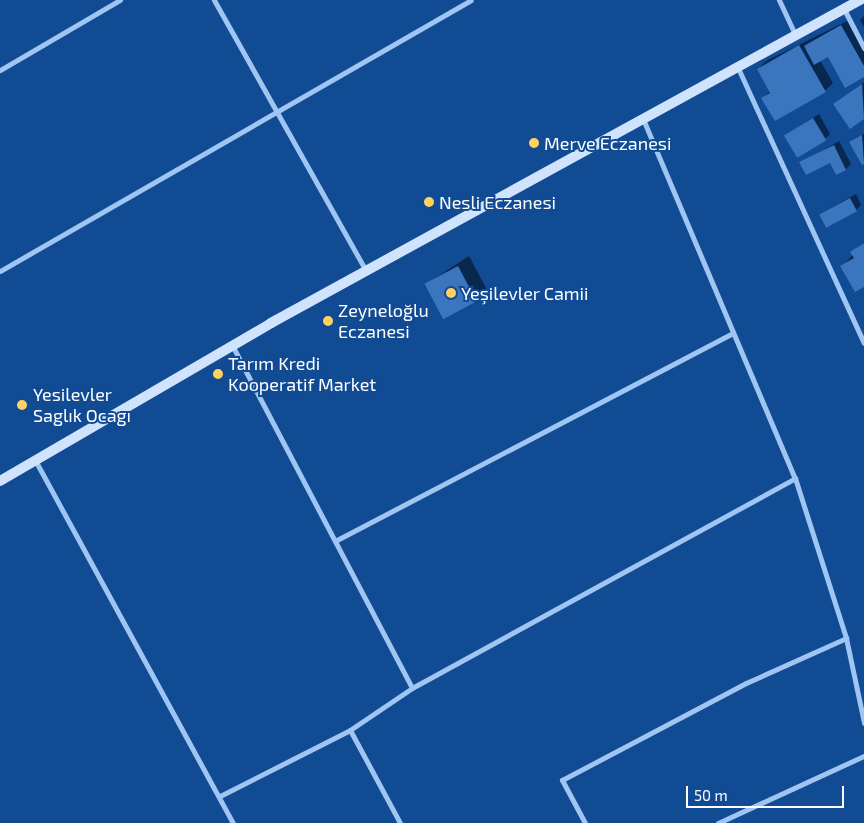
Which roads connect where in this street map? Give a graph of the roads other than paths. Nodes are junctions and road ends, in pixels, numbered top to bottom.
1 (120, 0) edge
2 (214, 0) edge
3 (471, 0) edge
4 (779, 0) edge
5 (860, 0) edge
6 (844, 9) junction
7 (796, 36) junction
8 (864, 48) edge
9 (738, 68) junction
10 (0, 70) edge
11 (277, 112) junction
12 (644, 119) junction
13 (0, 271) edge
14 (366, 271) junction
15 (733, 333) junction
16 (864, 343) edge
17 (232, 345) junction
18 (35, 460) junction
19 (794, 478) junction
20 (0, 481) edge
21 (335, 541) junction
22 (846, 638) junction
23 (412, 688) junction
24 (864, 723) edge
25 (350, 730) junction
26 (864, 756) edge
27 (220, 796) junction
28 (233, 823) edge
29 (400, 823) edge
30 (585, 823) edge
31 (718, 823) edge

1 - 10 street
2 - 11 street
3 - 11 street
4 - 7 street
5 - 6 main road
6 - 7 main road
6 - 8 street
7 - 9 main road
9 - 12 main road
9 - 16 street
11 - 13 street
11 - 14 street
12 - 14 main road
12 - 15 street
14 - 17 main road
15 - 19 street
15 - 21 street
17 - 18 main road
17 - 21 street
18 - 20 main road
18 - 27 street
19 - 22 street
19 - 23 street
21 - 23 street
22 - 24 street
22 - 30 street
23 - 25 street
25 - 27 street
25 - 29 street
26 - 31 street
27 - 28 street

